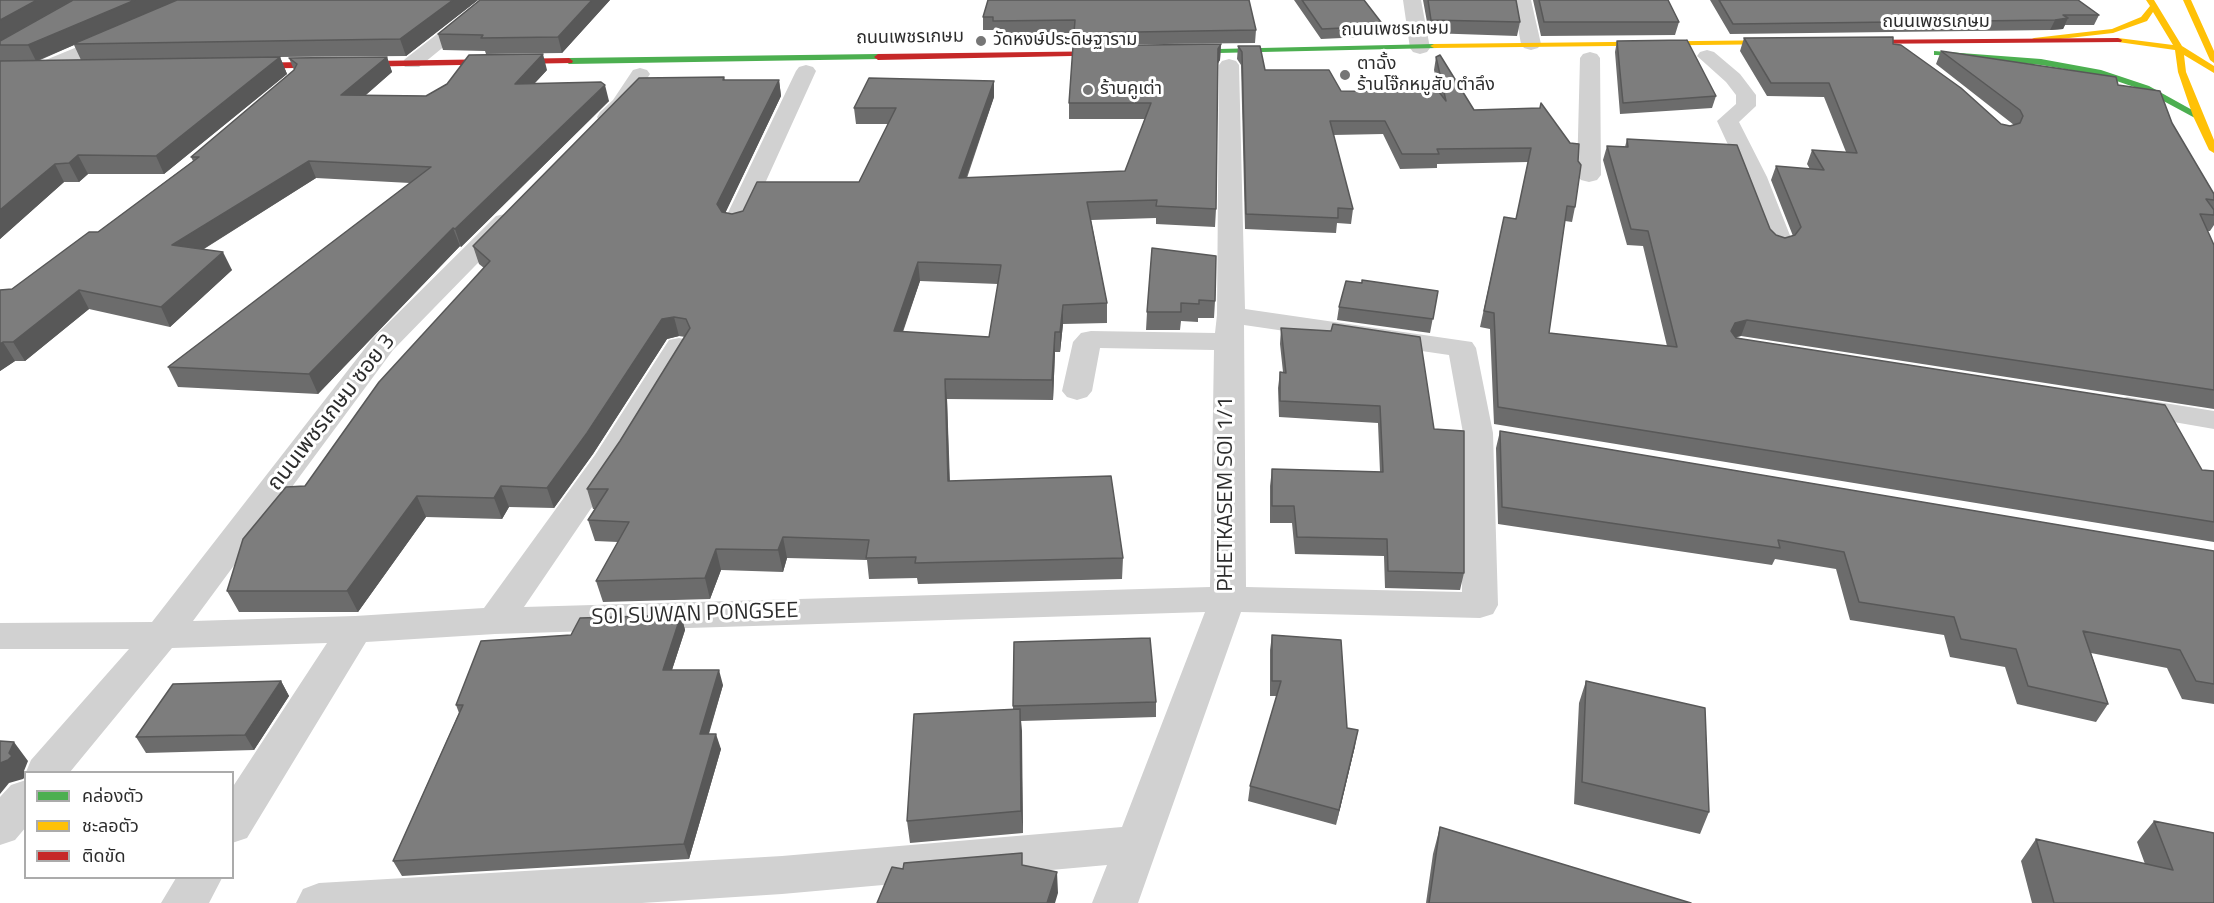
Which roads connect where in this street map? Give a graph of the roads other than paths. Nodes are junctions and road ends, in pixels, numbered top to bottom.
1 (492, 0) edge
2 (1412, 0) edge
3 (1522, 0) edge
4 (2187, 0) edge
5 (2151, 4) edge
6 (2194, 13) junction
7 (132, 30) edge
8 (2034, 40) junction
9 (1830, 42) edge
10 (1531, 44) junction
11 (2179, 48) junction
12 (1164, 52) edge
13 (1129, 53) edge
14 (1848, 54) edge
15 (1707, 56) junction
16 (1419, 57) junction
17 (734, 58) junction
18 (1590, 58) junction
19 (1555, 59) dead end
20 (2214, 60) edge
21 (1924, 62) junction
22 (412, 63) junction
23 (1235, 65) joint
24 (225, 66) edge
25 (1123, 66) edge
26 (1170, 66) edge
27 (74, 69) edge
28 (19, 70) edge
29 (2214, 70) edge
30 (723, 71) junction
31 (806, 71) junction
32 (640, 74) junction
33 (570, 75) dead end
34 (40, 79) junction
35 (2198, 116) junction
36 (588, 137) edge
37 (2214, 150) edge
38 (1589, 176) dead end
39 (522, 203) edge
40 (735, 223) edge
41 (1780, 243) edge
42 (1230, 329) junction
43 (679, 346) edge
44 (1077, 391) dead end
45 (2096, 401) edge
46 (2214, 420) edge
47 (1478, 433) junction
48 (1513, 439) edge
49 (1228, 599) junction
50 (495, 621) junction
51 (355, 629) junction
52 (162, 634) junction
53 (0, 636) edge
54 (47, 771) edge
55 (24, 799) edge
56 (234, 822) edge
57 (0, 826) edge
58 (1137, 844) junction
59 (199, 879) edge
60 (184, 903) edge
61 (319, 903) edge
62 (1115, 903) edge

1 - 22 street
2 - 16 street
3 - 10 street
4 - 6 main road
5 - 8 main road
5 - 11 main road
6 - 11 main road
6 - 20 main road
7 - 34 street
8 - 9 main road, ถนนเพชรเกษม
8 - 11 main road, ถนนเพชรเกษม
10 - 15 main road, ถนนเพชรเกษม
10 - 16 main road, ถนนเพชรเกษม
11 - 21 main road, ถนนเพชรเกษม
11 - 29 main road, ถนนเพชรเกษม
11 - 35 main road
12 - 16 main road, ถนนเพชรเกษม
13 - 17 main road, ถนนเพชรเกษม
14 - 21 main road, ถนนเพชรเกษม
15 - 18 main road, ถนนเพชรเกษม
15 - 41 street
17 - 22 main road, ถนนเพชรเกษม
17 - 30 main road
18 - 19 main road, ถนนเพชรเกษม
18 - 38 street
21 - 35 main road
22 - 24 main road, ถนนเพชรเกษม
23 - 26 main road
23 - 42 street, PHETKASEM SOI 1/1
25 - 31 main road, ถนนเพชรเกษม
27 - 34 main road
28 - 34 main road
30 - 31 main road, ถนนเพชรเกษม
30 - 32 main road, ถนนเพชรเกษม
31 - 40 street
32 - 33 main road, ถนนเพชรเกษม
32 - 36 street
35 - 37 main road
39 - 52 street, ถนนเพชรเกษม ซอย 3
42 - 44 street
42 - 47 street
42 - 49 street, PHETKASEM SOI 1/1
43 - 50 street
45 - 46 street
47 - 48 street
47 - 49 street, SOI SUWAN PONGSEE
49 - 50 street, SOI SUWAN PONGSEE
49 - 58 street, PHETKASEM SOI 1/1
50 - 51 street, SOI SUWAN PONGSEE
51 - 52 street, SOI SUWAN PONGSEE
51 - 56 street
52 - 53 street, SOI SUWAN PONGSEE
52 - 54 street, ถนนเพชรเกษม ซอย 3
55 - 57 street
58 - 61 street
58 - 62 street, PHETKASEM SOI 1/1
59 - 60 street

